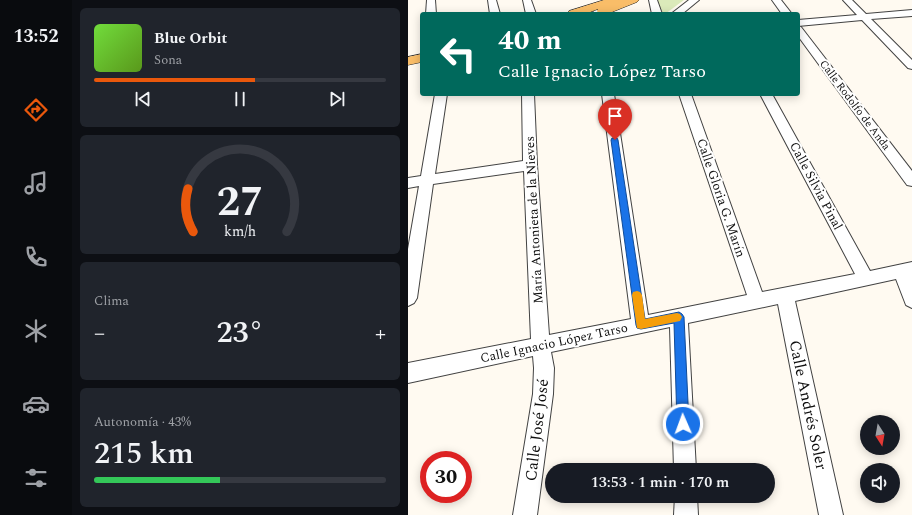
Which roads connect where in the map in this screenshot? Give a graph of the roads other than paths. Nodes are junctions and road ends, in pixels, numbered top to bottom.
1 (431, 0) edge
2 (492, 0) edge
3 (527, 0) edge
4 (615, 0) edge
5 (633, 0) edge
6 (653, 0) edge
7 (696, 0) edge
8 (776, 0) edge
9 (847, 0) edge
10 (431, 12) edge
11 (495, 12) edge
12 (530, 12) edge
13 (579, 12) edge
14 (601, 12) edge
15 (656, 12) edge
16 (679, 12) edge
17 (785, 12) edge
18 (912, 13) edge
19 (864, 17) junction
20 (800, 23) edge
21 (800, 32) edge
22 (420, 52) edge
23 (408, 54) edge
24 (420, 58) edge
25 (408, 61) edge
26 (912, 66) edge
27 (441, 96) edge
28 (528, 96) edge
29 (608, 96) edge
30 (686, 96) edge
31 (767, 96) edge
32 (530, 165) junction
33 (427, 180) junction
34 (912, 181) edge
35 (408, 183) edge
36 (906, 271) edge
37 (866, 279) junction
38 (785, 295) junction
39 (408, 298) edge
40 (912, 300) edge
41 (757, 301) junction
42 (679, 317) junction
43 (641, 325) junction
44 (540, 345) junction
45 (408, 373) edge
46 (684, 463) edge
47 (686, 503) edge
48 (525, 515) edge
49 (686, 515) edge
50 (831, 515) edge

1 - 10 street
2 - 11 street
3 - 12 street
4 - 13 main road
5 - 14 main road
6 - 15 street
7 - 16 street
8 - 17 street
9 - 19 street
18 - 19 street
19 - 20 street
19 - 26 street
21 - 34 street, Calle Rodolfo de Anda
22 - 23 main road
24 - 25 main road
27 - 33 street
28 - 32 street, María Antonieta de la Nieves
29 - 43 street
30 - 41 street, Calle Gloria G. Marín
31 - 37 street, Calle Silvia Pinal
32 - 33 street
32 - 44 street, María Antonieta de la Nieves
33 - 35 street
33 - 39 street
36 - 37 street, Calle Ignacio López Tarso
36 - 40 street
37 - 38 street, Calle Ignacio López Tarso
38 - 41 street, Calle Ignacio López Tarso
38 - 50 street, Calle Andrés Soler
41 - 42 street, Calle Ignacio López Tarso
42 - 43 street, Calle Ignacio López Tarso
42 - 46 street
43 - 44 street, Calle Ignacio López Tarso
44 - 45 street, Calle Ignacio López Tarso
44 - 48 street, Calle José José
47 - 49 street

